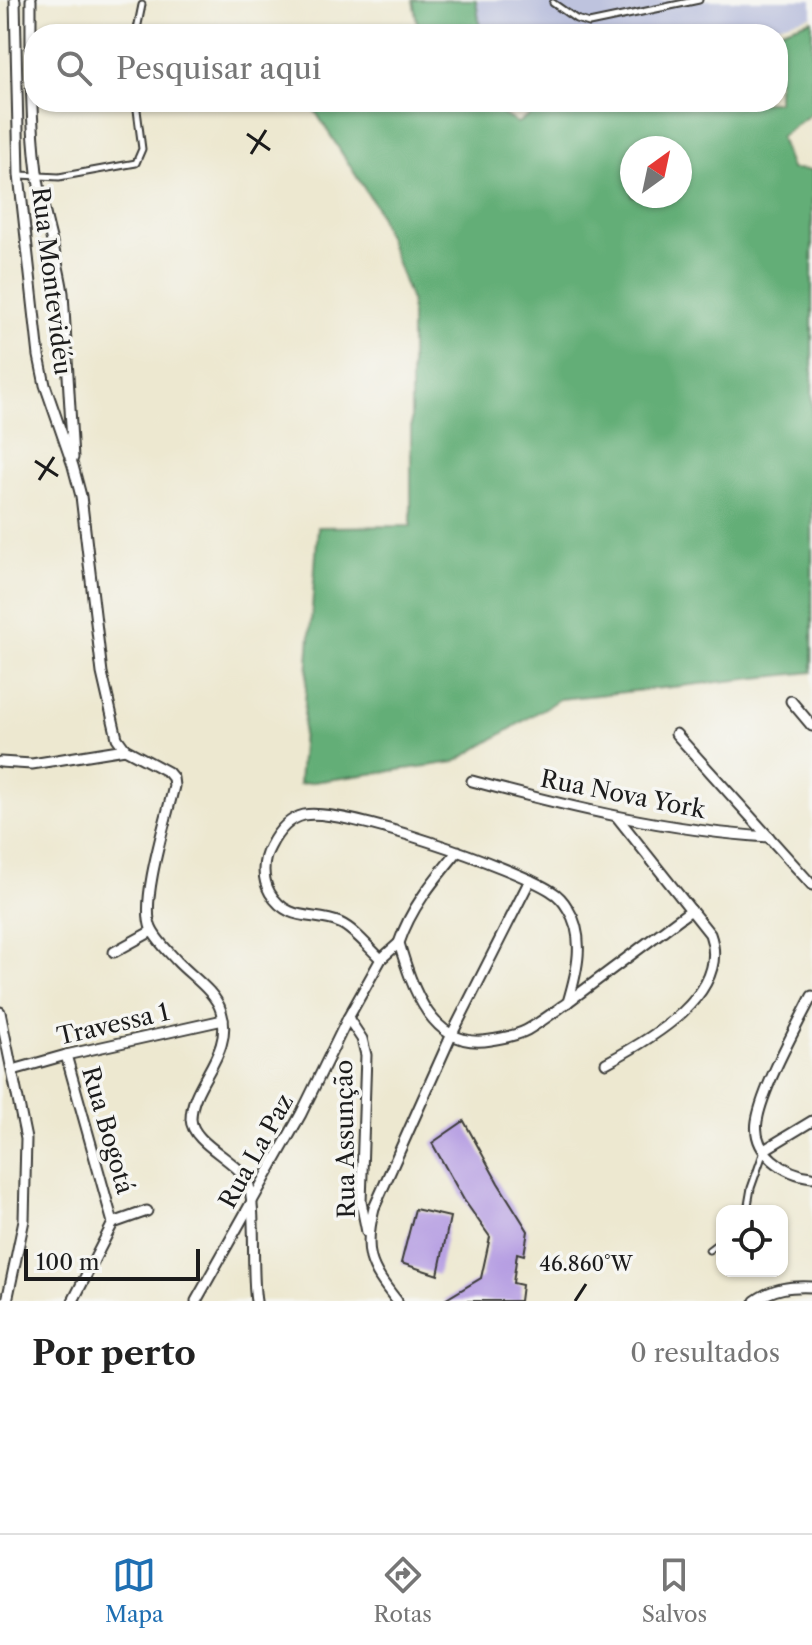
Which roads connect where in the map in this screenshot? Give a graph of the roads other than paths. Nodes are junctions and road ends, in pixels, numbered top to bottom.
1 (15, 0) edge
2 (31, 0) edge
3 (699, 0) edge
4 (553, 3) dead end
5 (142, 5) dead end
6 (31, 24) edge
7 (138, 24) edge
8 (32, 112) edge
9 (137, 112) edge
10 (19, 175) junction
11 (37, 175) junction
12 (73, 466) junction
13 (791, 701) dead end
14 (812, 726) edge
15 (676, 734) dead end
16 (125, 749) junction
17 (0, 762) edge
18 (472, 781) dead end
19 (617, 817) junction
20 (769, 837) junction
21 (458, 851) junction
22 (530, 880) junction
23 (812, 885) edge
24 (691, 910) junction
25 (152, 931) junction
26 (399, 943) junction
27 (114, 952) dead end
28 (381, 959) junction
29 (812, 996) edge
30 (568, 1002) junction
31 (0, 1012) edge
32 (348, 1018) junction
33 (223, 1020) junction
34 (451, 1036) junction
35 (66, 1055) junction
36 (606, 1063) dead end
37 (13, 1070) junction
38 (812, 1121) edge
39 (764, 1150) junction
40 (812, 1177) edge
41 (251, 1202) junction
42 (748, 1205) edge
43 (147, 1211) dead end
44 (113, 1223) junction
45 (367, 1236) junction
46 (716, 1245) edge
47 (709, 1250) dead end
48 (812, 1287) edge
49 (7, 1301) edge
50 (73, 1301) edge
51 (196, 1301) edge
52 (256, 1301) edge
53 (397, 1301) edge
54 (755, 1301) edge

1 - 10 street, Rua Montevidéu
2 - 6 street, Rua Montevidéu
3 - 4 lane
5 - 7 lane
8 - 11 street, Rua Montevidéu
9 - 11 lane
10 - 11 lane
10 - 12 street, Rua Montevidéu
11 - 12 street, Rua Montevidéu
12 - 16 street, Rua Montevidéu
13 - 14 street
15 - 20 street
16 - 17 street
16 - 25 street
18 - 19 street, Rua Nova York
19 - 20 street, Rua Nova York
19 - 24 street
20 - 23 street
21 - 22 street
21 - 26 street
21 - 28 street
22 - 30 street
22 - 34 street
24 - 30 street
24 - 36 street
25 - 27 street
25 - 33 street
26 - 28 street
26 - 34 street
28 - 32 street
29 - 39 street
30 - 34 street
31 - 37 street
32 - 41 street, Rua La Paz
32 - 45 street, Rua Assunção
33 - 35 street, Travessa 1
33 - 41 street
34 - 45 street
35 - 37 street, Travessa 1
35 - 44 street, Rua Bogotá
37 - 49 street
38 - 39 street
39 - 40 street
39 - 42 lane
41 - 51 street, Rua La Paz
41 - 52 street
43 - 44 street
44 - 50 street, Rua Bogotá
45 - 53 street, Rua Assunção
46 - 47 lane
48 - 54 street

